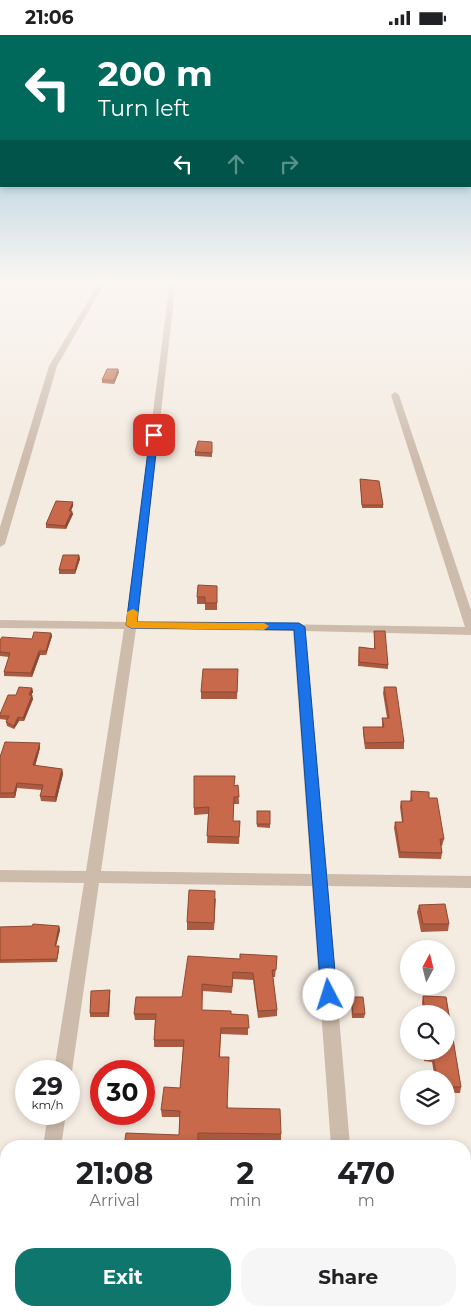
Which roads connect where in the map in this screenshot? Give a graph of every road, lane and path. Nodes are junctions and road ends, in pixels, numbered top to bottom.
1 (67, 341) edge
2 (166, 341) edge
3 (395, 395) dead end
4 (0, 544) edge
5 (0, 624) edge
6 (131, 625) junction
7 (299, 627) junction
8 (471, 629) edge
9 (0, 876) edge
10 (91, 877) junction
11 (320, 881) junction
12 (471, 883) edge
13 (65, 1060) edge
14 (55, 1125) edge
15 (53, 1140) edge
16 (341, 1140) edge

1 - 4 street
2 - 6 street
3 - 8 street
5 - 6 street
6 - 7 street
6 - 10 street
7 - 8 street
7 - 11 street
9 - 10 street
10 - 11 street
10 - 13 street
11 - 12 street
11 - 16 street
14 - 15 street

